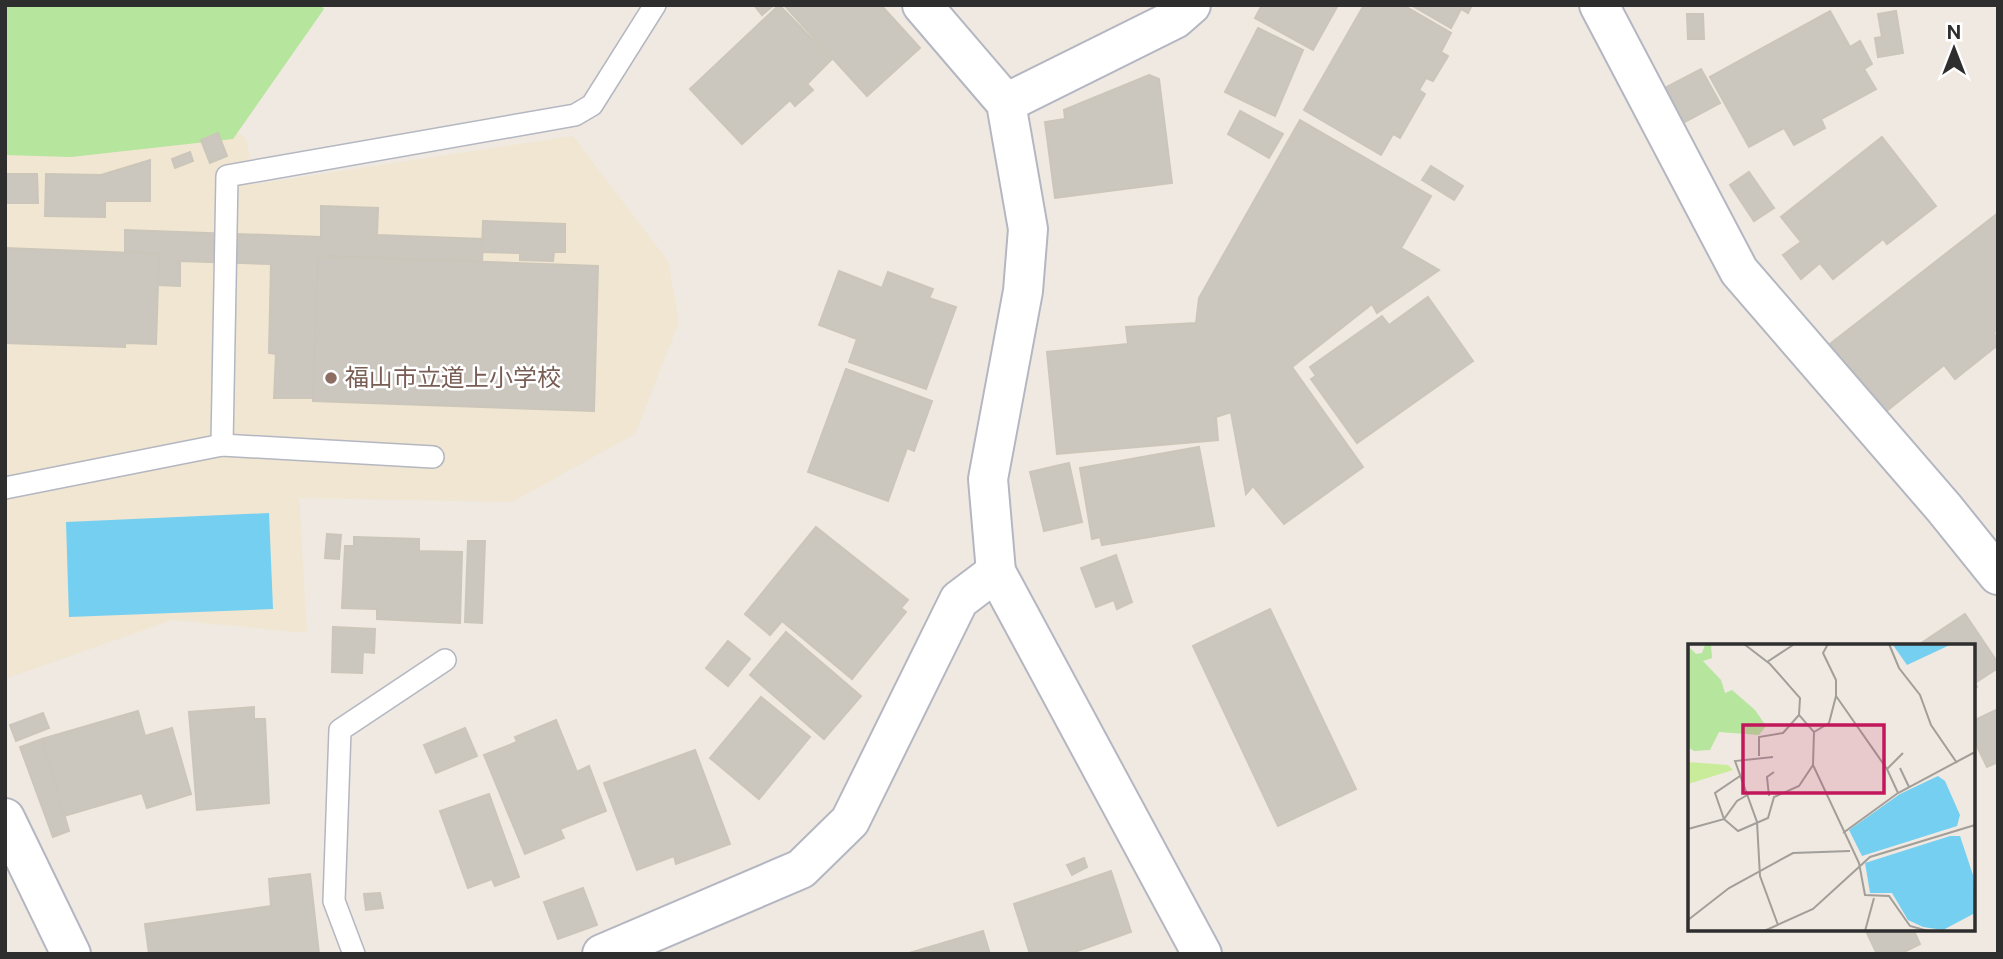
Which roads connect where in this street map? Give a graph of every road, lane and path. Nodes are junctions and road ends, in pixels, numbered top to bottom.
1 (655, 5) edge
2 (922, 5) edge
3 (1191, 5) edge
4 (1599, 5) edge
5 (1006, 103) junction
6 (222, 445) junction
7 (433, 457) dead end
8 (5, 488) edge
9 (996, 572) junction
10 (1998, 575) edge
11 (445, 660) dead end
12 (5, 818) edge
13 (71, 954) edge
14 (354, 954) edge
15 (602, 954) edge
16 (1202, 954) edge

1 - 6 lane
2 - 5 street
3 - 5 street
4 - 10 street
5 - 9 street
6 - 7 lane
6 - 8 lane
9 - 15 street
9 - 16 street
11 - 14 lane
12 - 13 street

